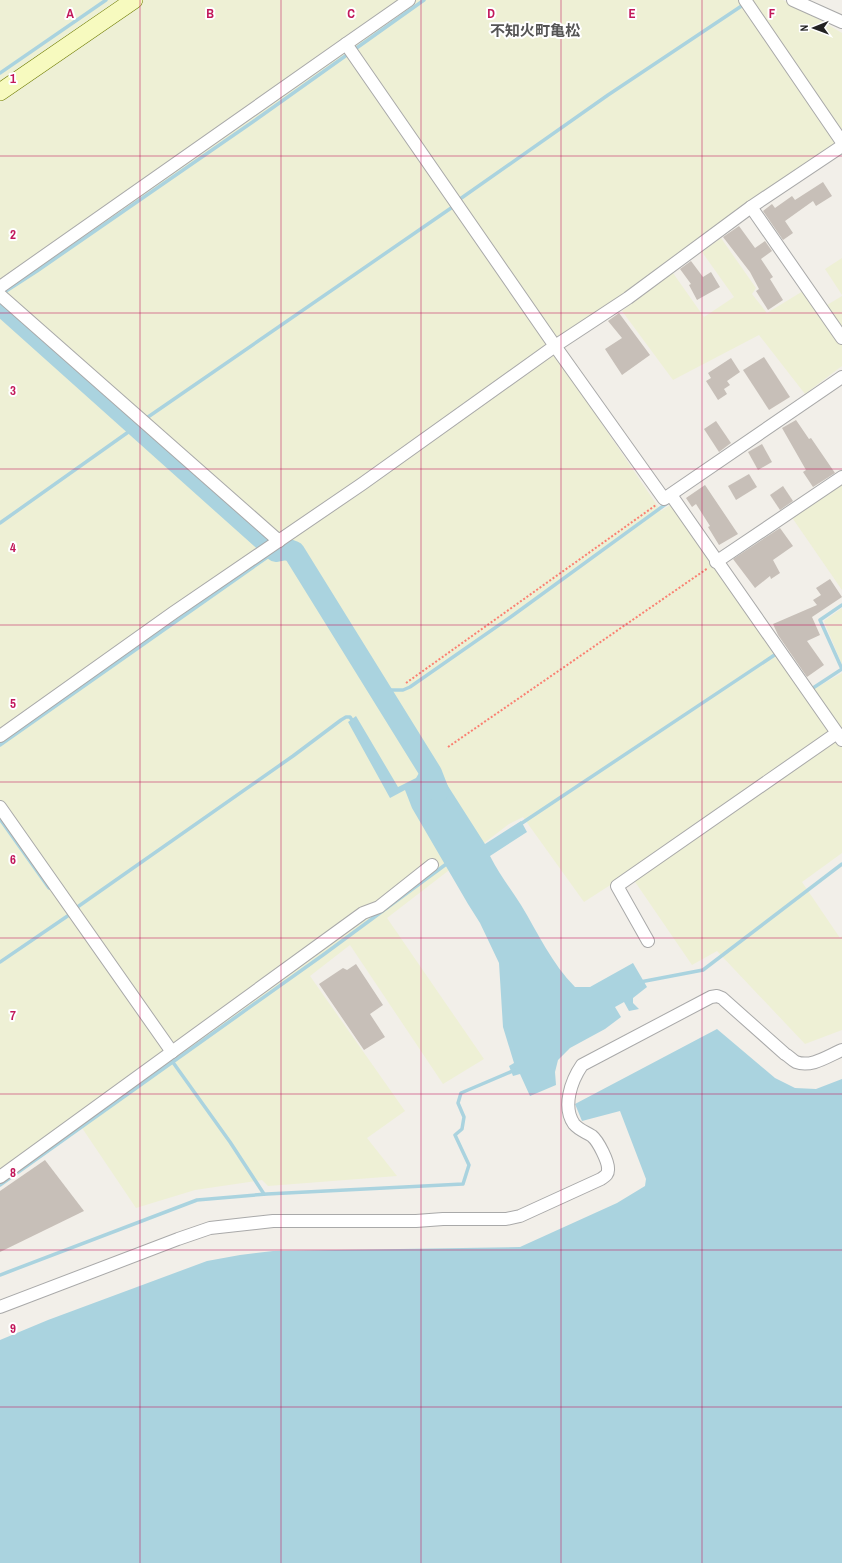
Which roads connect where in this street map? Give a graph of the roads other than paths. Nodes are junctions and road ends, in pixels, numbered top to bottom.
1 (134, 0) edge
2 (409, 0) edge
3 (745, 0) edge
4 (792, 0) edge
5 (842, 22) edge
6 (349, 49) junction
7 (0, 92) edge
8 (842, 142) edge
9 (842, 146) edge
10 (751, 207) junction
11 (1, 293) edge
12 (842, 338) edge
13 (555, 346) junction
14 (842, 377) edge
15 (842, 477) edge
16 (671, 498) junction
17 (274, 544) junction
18 (716, 562) junction
19 (0, 736) edge
20 (840, 737) edge
21 (0, 807) edge
22 (432, 865) dead end
23 (648, 941) dead end
24 (842, 1050) edge
25 (172, 1052) junction
26 (0, 1178) edge
27 (0, 1307) edge

1 - 7 street
2 - 6 street
3 - 8 street
4 - 5 street
6 - 11 street
6 - 13 street
9 - 10 street
10 - 12 street
10 - 13 street
11 - 17 street
13 - 16 street
13 - 17 street
14 - 16 street
15 - 18 street
16 - 18 street
17 - 19 street
18 - 20 street
20 - 23 street
21 - 25 street
22 - 25 street
24 - 27 street
25 - 26 street

